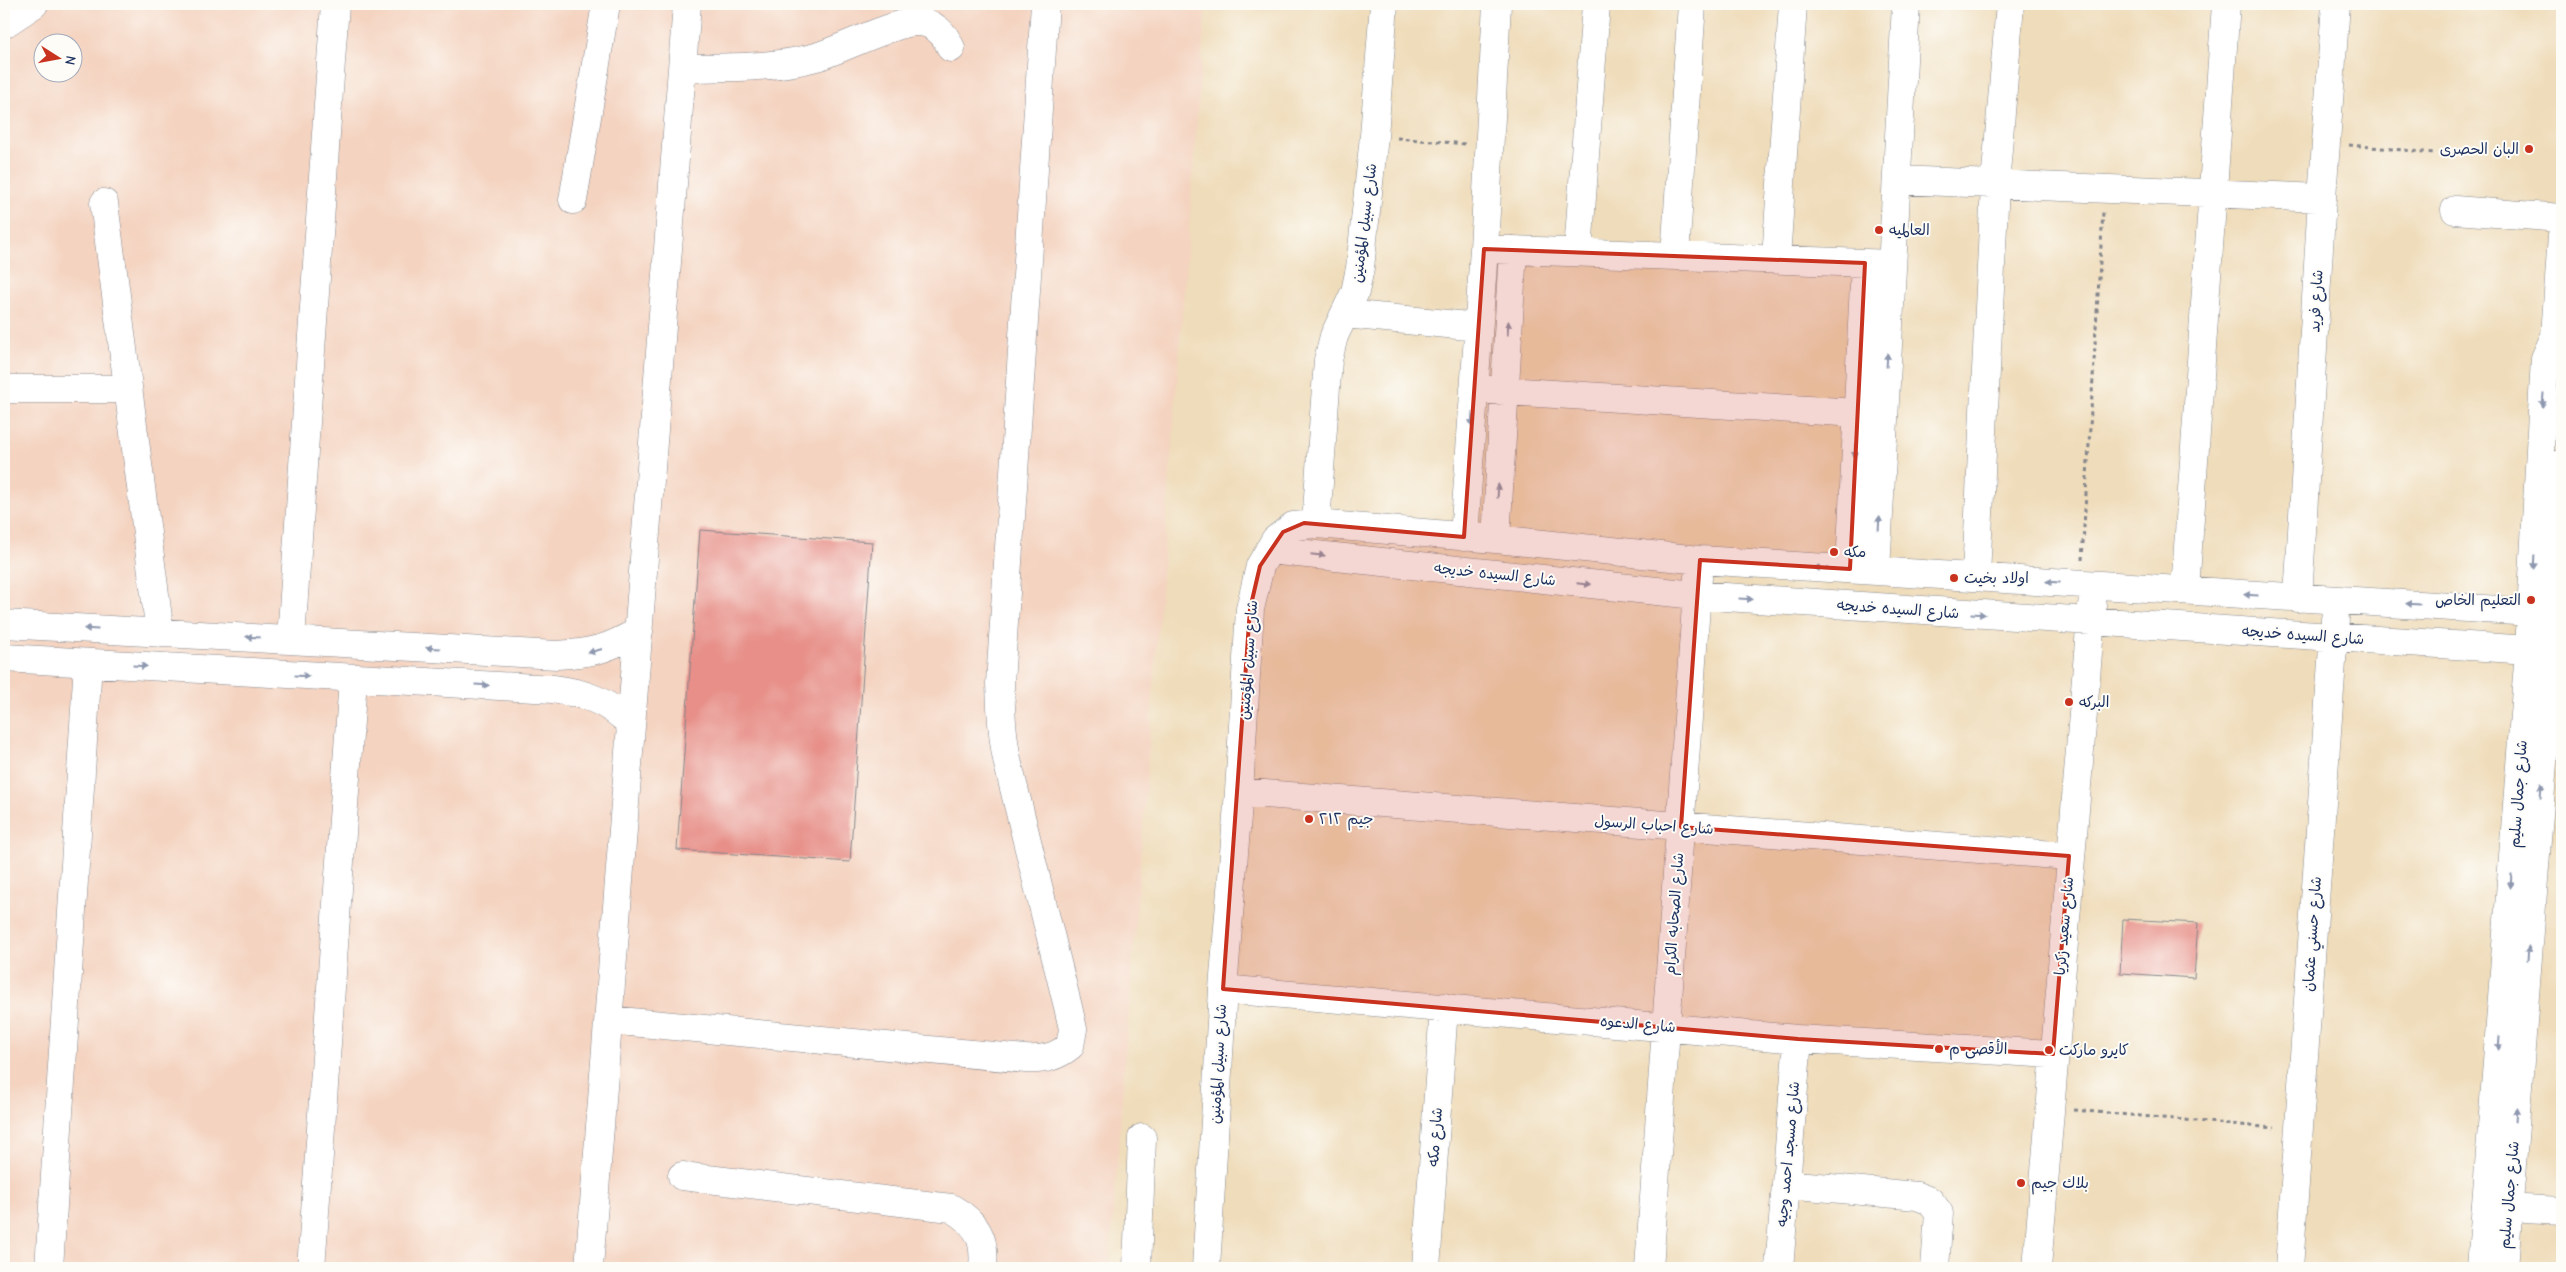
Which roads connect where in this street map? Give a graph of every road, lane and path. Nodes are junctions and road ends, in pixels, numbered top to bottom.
1 (34, 4) edge
2 (335, 4) edge
3 (606, 4) edge
4 (687, 4) edge
5 (1044, 4) edge
6 (1384, 4) edge
7 (1497, 4) edge
8 (1596, 4) edge
9 (1692, 4) edge
10 (1793, 4) edge
11 (1906, 4) edge
12 (2010, 4) edge
13 (2226, 4) edge
14 (2336, 4) edge
15 (4, 24) edge
16 (951, 48) dead end
17 (682, 68) junction
18 (1374, 136) junction
19 (2326, 143) junction
20 (1489, 146) junction
21 (2435, 153) dead end
22 (1898, 180) junction
23 (1995, 184) junction
24 (2105, 189) junction
25 (2212, 194) junction
26 (2322, 198) junction
27 (573, 200) dead end
28 (104, 203) dead end
29 (2455, 210) dead end
30 (2562, 218) edge
31 (2562, 235) edge
32 (1484, 249) junction
33 (1513, 250) junction
34 (1578, 252) junction
35 (1675, 256) junction
36 (1776, 259) junction
37 (1865, 263) junction
38 (1892, 264) junction
39 (1345, 314) junction
40 (1478, 327) junction
41 (2556, 350) edge
42 (4, 388) edge
43 (128, 389) junction
44 (1474, 390) junction
45 (1504, 391) junction
46 (1856, 413) junction
47 (2551, 433) edge
48 (2562, 463) edge
49 (1316, 524) junction
50 (1464, 537) junction
51 (1496, 539) junction
52 (1269, 550) junction
53 (1700, 560) junction
54 (1850, 569) junction
55 (1876, 571) junction
56 (1976, 576) junction
57 (2087, 584) junction
58 (2185, 590) junction
59 (1695, 595) junction
60 (2298, 598) junction
61 (2336, 599) junction
62 (2531, 612) junction
63 (2090, 621) junction
64 (4, 624) edge
65 (639, 631) junction
66 (160, 633) junction
67 (2334, 637) junction
68 (291, 639) junction
69 (2529, 650) junction
70 (4, 658) edge
71 (88, 663) junction
72 (353, 679) junction
73 (2555, 698) edge
74 (630, 723) junction
75 (1238, 792) junction
76 (1681, 827) junction
77 (2069, 856) junction
78 (1222, 989) junction
79 (1444, 1007) junction
80 (609, 1020) junction
81 (1666, 1027) junction
82 (1798, 1039) junction
83 (2053, 1054) junction
84 (2048, 1108) junction
85 (2298, 1130) junction
86 (1142, 1138) dead end
87 (682, 1176) dead end
88 (1786, 1184) junction
89 (2497, 1208) junction
90 (2562, 1211) edge
91 (973, 1266) edge
92 (49, 1268) edge
93 (311, 1268) edge
94 (589, 1268) edge
95 (1137, 1268) edge
96 (1206, 1268) edge
97 (1426, 1268) edge
98 (1649, 1268) edge
99 (1779, 1268) edge
100 (1935, 1268) edge
101 (2037, 1268) edge
102 (2289, 1268) edge
103 (2481, 1268) edge
104 (2504, 1268) edge

1 - 15 street
2 - 68 street
3 - 27 street
4 - 17 street
5 - 80 street
6 - 18 street, شارع سبيل المؤمنين
7 - 20 street
8 - 34 street
9 - 35 street
10 - 36 street
11 - 22 street
12 - 23 street
13 - 25 street
14 - 19 street, شارع فريد
16 - 17 street
17 - 65 street
18 - 20 path
18 - 39 street, شارع سبيل المؤمنين
19 - 21 path
19 - 26 street, شارع فريد
20 - 32 street
22 - 23 street
22 - 38 street
23 - 24 street
23 - 56 street
24 - 25 street
24 - 57 path
25 - 26 street
25 - 58 street
26 - 60 street, شارع فريد
28 - 43 street
29 - 30 street
31 - 41 street, شارع جمال سليم
32 - 33 street
32 - 40 street
33 - 34 street
45 -> 33 street
34 - 35 street
35 - 36 street
36 - 37 street
37 - 38 street
37 - 46 street
55 -> 38 street
39 - 40 street
39 - 49 street, شارع سبيل المؤمنين
40 - 44 street
41 -> 47 street, شارع جمال سليم
42 - 43 street
43 - 66 street
44 - 45 street
44 -> 50 street
45 - 46 street
51 -> 45 street
46 -> 54 street
47 -> 62 street, شارع جمال سليم
48 - 73 street, شارع جمال سليم
49 - 50 street
49 - 52 street, شارع سبيل المؤمنين
50 - 51 street
51 - 53 street
52 -> 59 street, شارع السيده خديجه
52 - 75 street, شارع سبيل المؤمنين
54 -> 53 street
53 - 59 street, شارع الصحابه الكرام
54 - 55 street
55 - 56 street
57 -> 56 street
57 - 58 street
57 - 63 street, شارع سعيد زكريا
60 -> 58 street
59 -> 63 street, شارع السيده خديجه
59 - 76 street, شارع الصحابه الكرام
60 - 61 street
62 -> 61 street
61 - 67 street, شارع حسني عثمان
62 - 69 street, شارع جمال سليم
63 - 67 street, شارع السيده خديجه
63 - 77 street, شارع سعيد زكريا
66 -> 64 street
65 -> 68 street
65 - 74 street
68 -> 66 street
67 - 69 street, شارع السيده خديجه
67 - 85 street, شارع حسني عثمان
69 -> 89 street, شارع جمال سليم
70 - 71 street
71 -> 72 street
71 - 92 street
72 -> 74 street
72 - 93 street
89 -> 73 street, شارع جمال سليم
74 - 80 street
75 - 76 street, شارع احباب الرسول
75 - 78 street, شارع سبيل المؤمنين
76 - 77 street, شارع احباب الرسول
76 - 81 street, شارع الصحابه الكرام
77 - 83 street, شارع سعيد زكريا
78 - 79 street, شارع الدعوه
78 - 96 street, شارع سبيل المؤمنين
79 - 81 street, شارع الدعوه
79 - 97 street, شارع مكه
80 - 94 street
81 - 82 street, شارع الدعوه
81 - 98 street, شارع الصحابه الكرام
82 - 83 street, شارع الدعوه
82 - 88 street, شارع مسجد احمد وجيه
83 - 84 street, شارع سعيد زكريا
84 - 85 path
84 - 101 street, شارع سعيد زكريا
85 - 102 street, شارع حسني عثمان
86 - 95 street
87 - 91 street
88 - 99 street, شارع مسجد احمد وجيه
88 - 100 street
89 - 90 street
89 - 103 street, شارع جمال سليم
89 - 104 street, شارع جمال سليم

